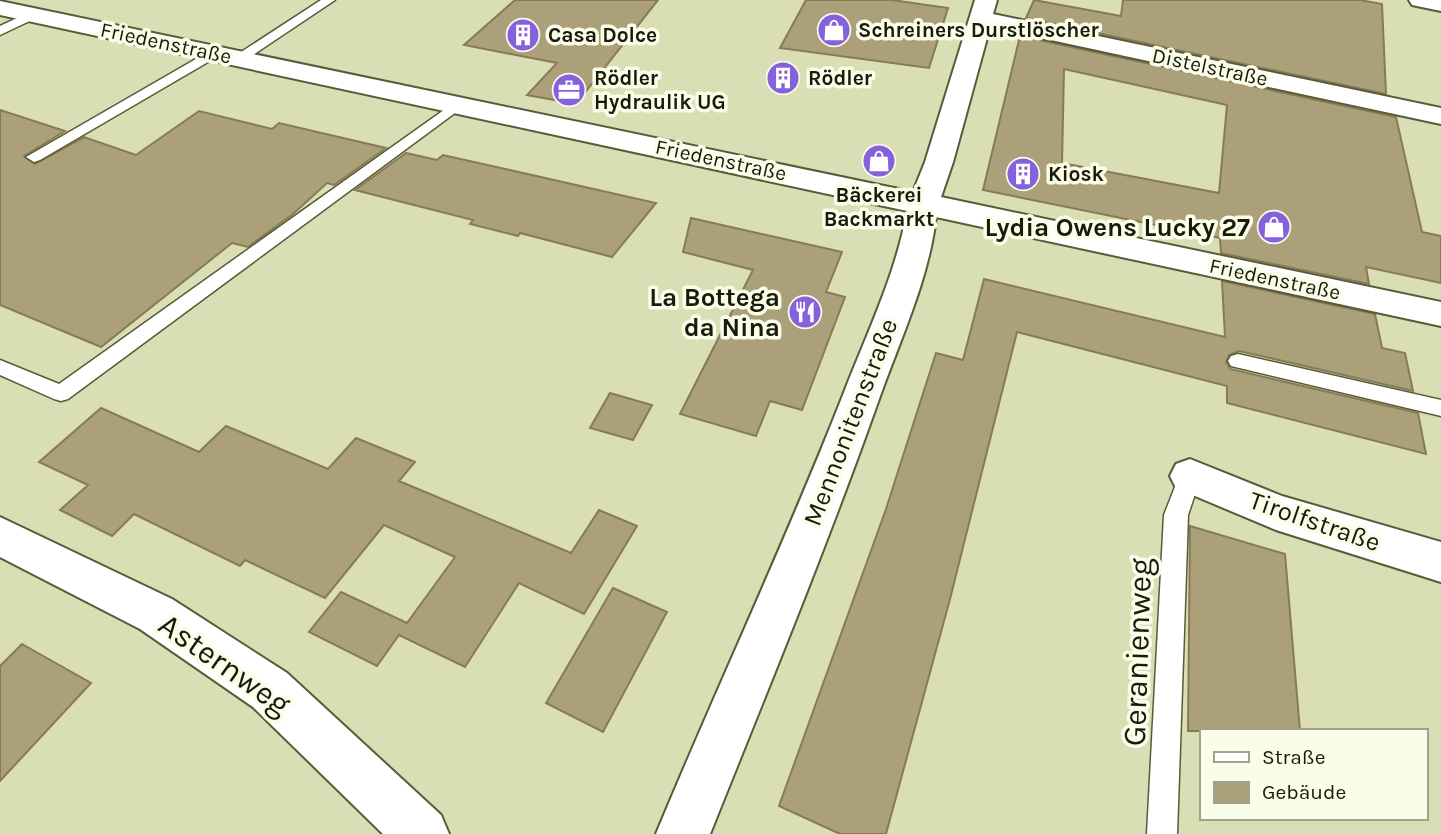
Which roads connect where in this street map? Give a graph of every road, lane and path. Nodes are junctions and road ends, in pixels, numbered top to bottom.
1 (329, 0) edge
2 (1420, 0) edge
3 (1441, 4) edge
4 (0, 8) edge
5 (983, 9) edge
6 (32, 15) junction
7 (0, 31) edge
8 (227, 55) junction
9 (457, 104) junction
10 (1441, 116) edge
11 (34, 157) dead end
12 (923, 204) junction
13 (1441, 314) edge
14 (1238, 361) dead end
15 (0, 367) edge
16 (1441, 408) edge
17 (1190, 475) joint
18 (0, 536) edge
19 (1441, 562) edge
20 (422, 834) edge
21 (683, 834) edge
22 (1162, 834) edge

1 - 8 lane
2 - 3 street
4 - 6 street, Friedenstraße
5 - 10 street, Distelstraße
5 - 12 street, Mennonitenstraße
6 - 7 lane
6 - 8 street, Friedenstraße
8 - 9 street, Friedenstraße
8 - 11 lane
9 - 12 street, Friedenstraße
9 - 15 lane
12 - 13 street, Friedenstraße
12 - 21 street, Mennonitenstraße
14 - 16 lane
17 - 19 street, Tirolfstraße
17 - 22 lane, Geranienweg
18 - 20 street, Asternweg

